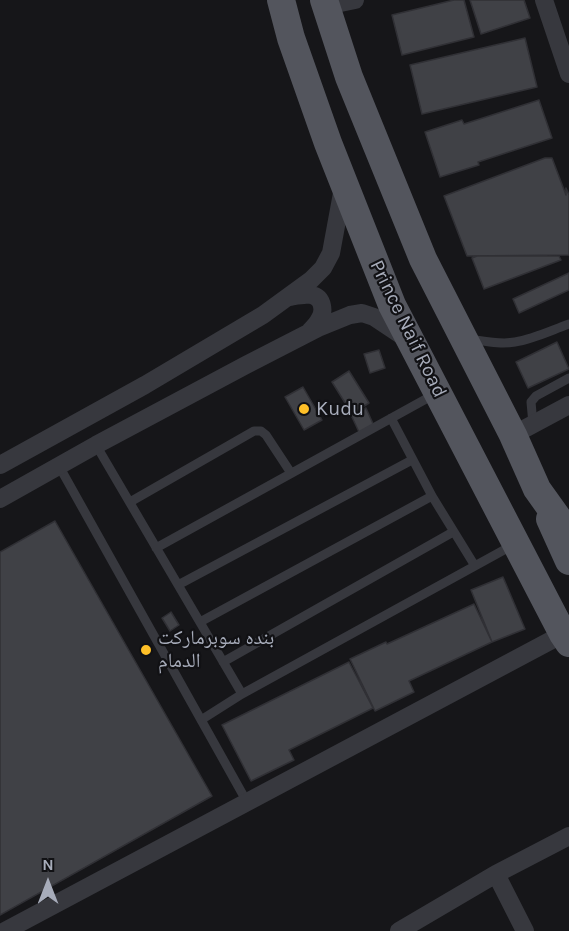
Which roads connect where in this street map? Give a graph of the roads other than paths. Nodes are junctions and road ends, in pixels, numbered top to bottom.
1 (281, 0) edge
2 (354, 0) edge
3 (544, 0) edge
4 (325, 3) edge
5 (569, 74) edge
6 (344, 183) junction
7 (288, 297) junction
8 (569, 324) edge
9 (309, 333) junction
10 (463, 339) junction
11 (412, 343) junction
12 (569, 378) edge
13 (438, 392) junction
14 (569, 405) edge
15 (391, 418) junction
16 (523, 429) junction
17 (96, 445) junction
18 (412, 460) junction
19 (0, 465) edge
20 (58, 466) junction
21 (291, 473) junction
22 (537, 489) junction
23 (432, 496) junction
24 (0, 499) edge
25 (129, 502) junction
26 (453, 532) junction
27 (569, 534) edge
28 (516, 543) junction
29 (156, 548) junction
30 (569, 561) edge
31 (475, 567) junction
32 (178, 585) junction
33 (200, 622) junction
34 (566, 639) edge
35 (223, 662) junction
36 (242, 694) junction
37 (201, 720) junction
38 (247, 802) junction
39 (569, 836) edge
40 (496, 874) junction
41 (5, 931) edge
42 (399, 931) edge
43 (525, 931) edge

1 - 6 main road, Prince Naif Road
2 - 4 street
3 - 5 street
4 - 10 main road
6 - 7 street
6 - 11 main road, Prince Naif Road
7 - 9 street
7 - 19 street
8 - 10 lane
9 - 11 street
9 - 17 street
10 - 16 main road
11 - 13 main road, Prince Naif Road
12 - 16 lane
13 - 15 lane
13 - 28 main road, Prince Naif Road
14 - 16 street
15 - 18 lane
15 - 21 lane
16 - 22 main road
17 - 20 street
17 - 25 lane
18 - 23 lane
18 - 32 lane
20 - 24 street
20 - 37 lane
21 - 25 lane
21 - 29 lane
22 - 27 main road
22 - 30 main road
23 - 26 lane
23 - 33 lane
25 - 29 lane
26 - 31 lane
26 - 35 lane
28 - 31 lane
28 - 34 main road, Prince Naif Road
29 - 32 lane
31 - 36 lane
32 - 33 lane
33 - 35 lane
34 - 38 street
35 - 36 lane
36 - 37 lane
37 - 38 lane
38 - 41 street
39 - 40 street
40 - 42 street
40 - 43 street

